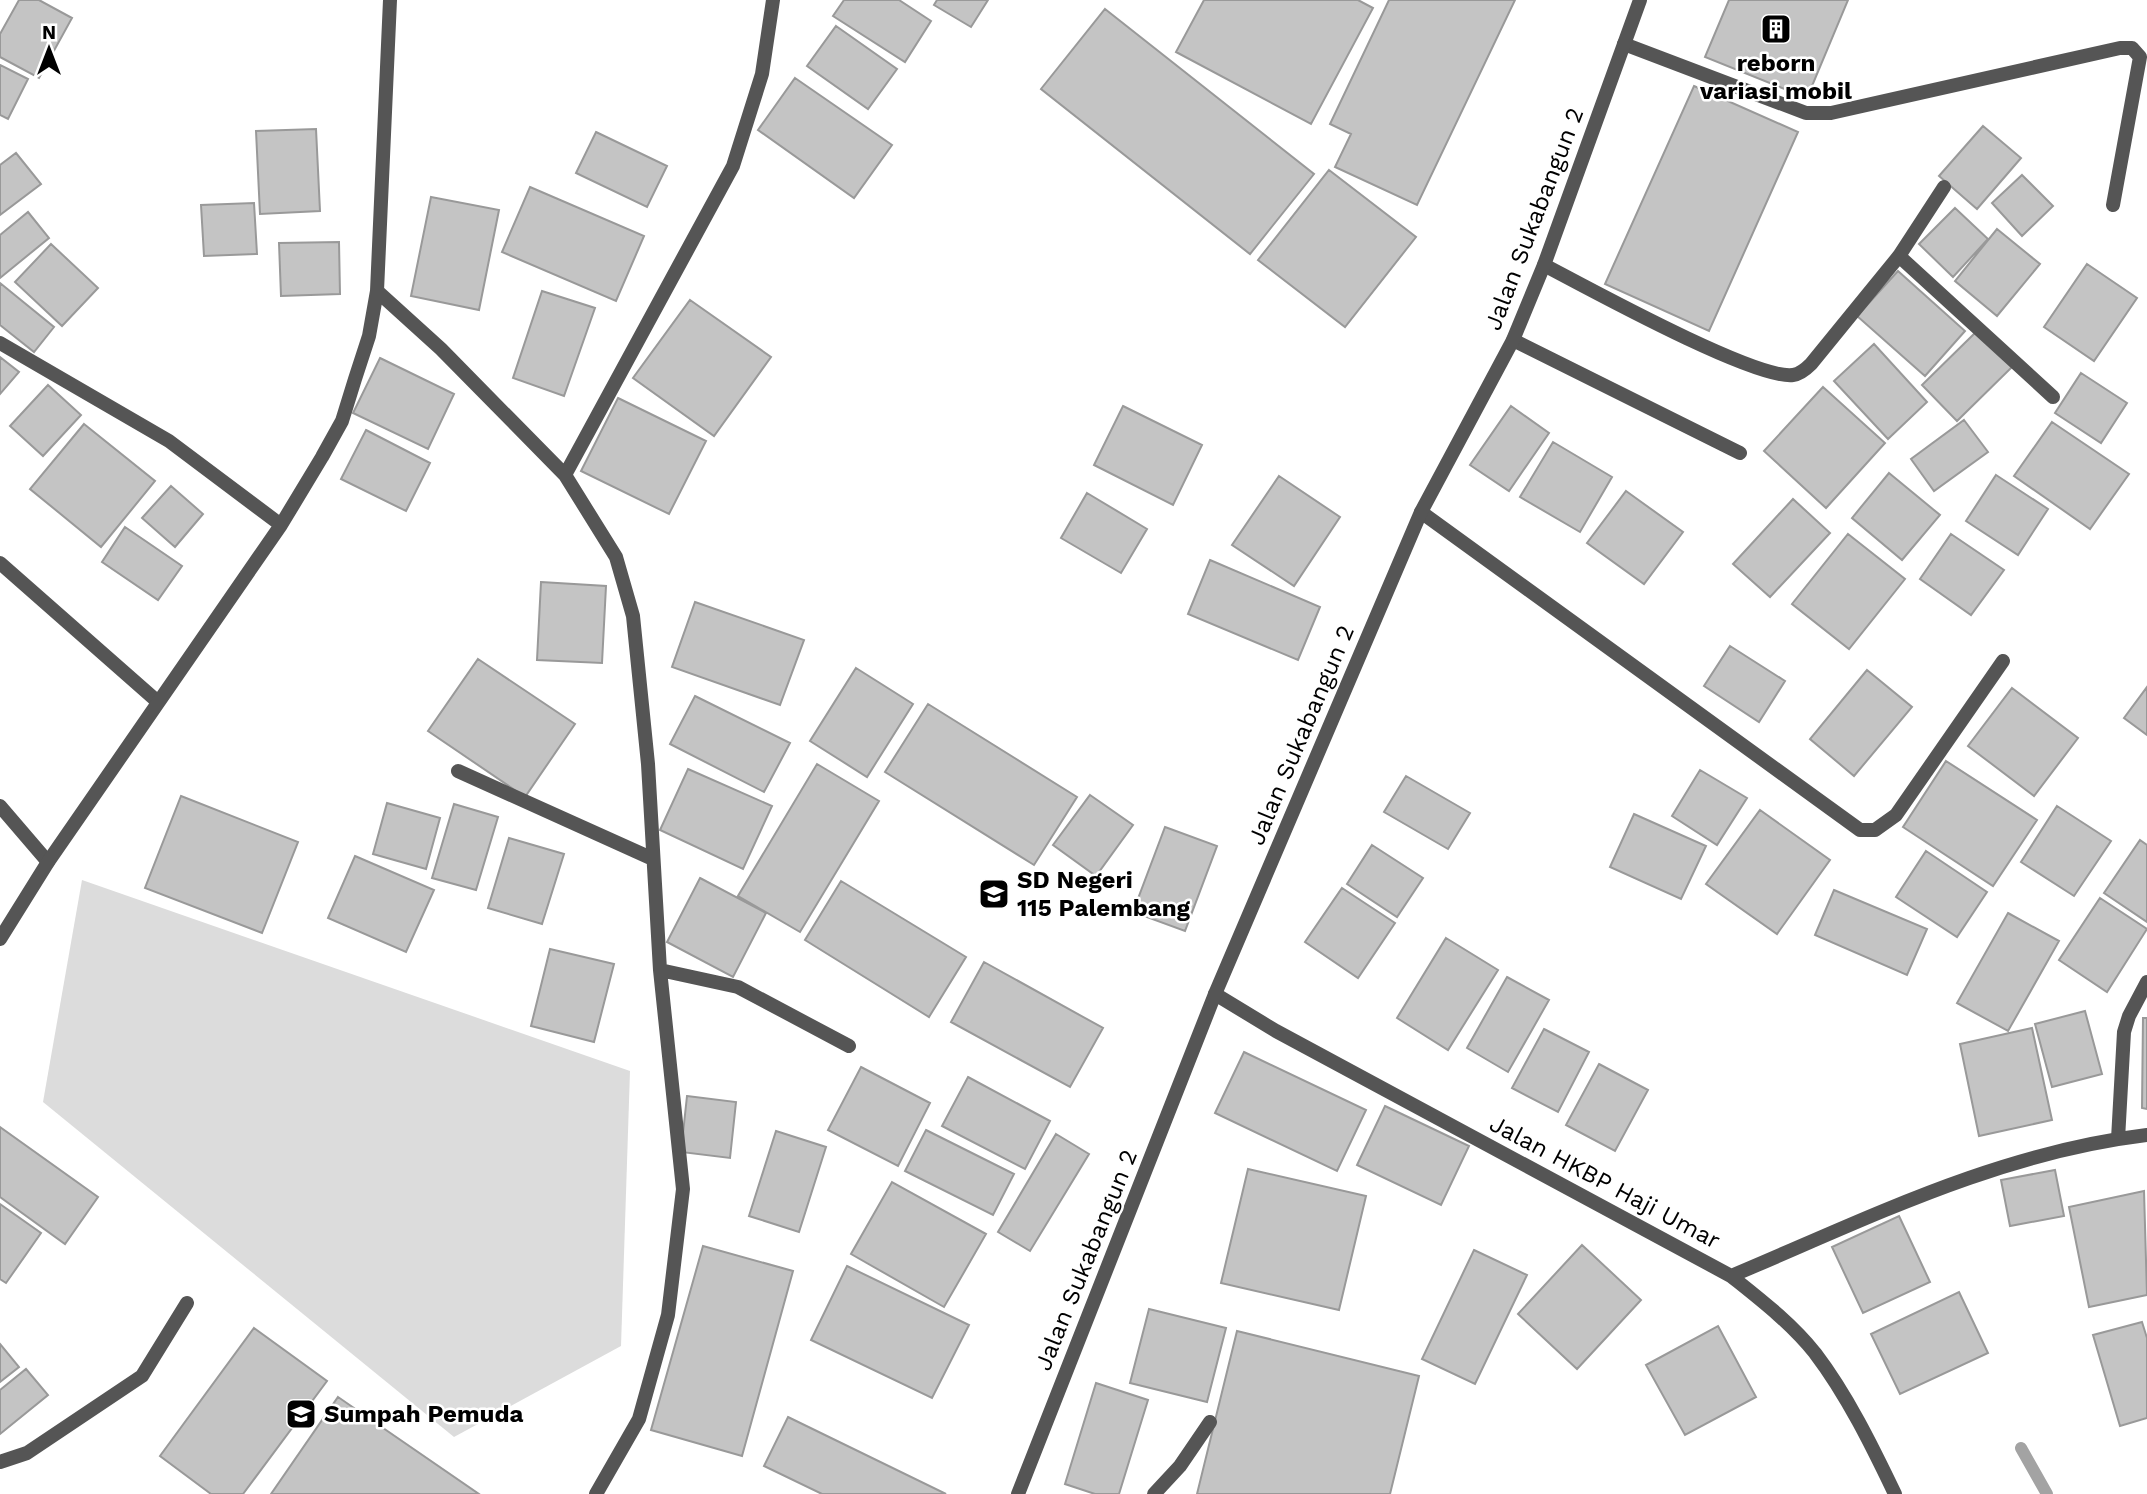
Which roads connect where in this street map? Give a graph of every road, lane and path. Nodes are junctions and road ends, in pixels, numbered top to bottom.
1 (390, 0) edge
2 (773, 0) edge
3 (1640, 0) edge
4 (1624, 44) junction
5 (1944, 187) dead end
6 (2113, 205) dead end
7 (1899, 256) junction
8 (1544, 265) junction
9 (377, 291) junction
10 (1513, 340) junction
11 (0, 343) edge
12 (2053, 397) dead end
13 (1740, 453) dead end
14 (565, 475) junction
15 (1421, 512) junction
16 (281, 525) junction
17 (0, 563) edge
18 (2003, 661) dead end
19 (158, 702) junction
20 (458, 772) dead end
21 (0, 806) edge
22 (653, 859) junction
23 (48, 862) junction
24 (0, 939) edge
25 (660, 970) junction
26 (2147, 982) edge
27 (1214, 994) junction
28 (849, 1046) dead end
29 (2147, 1135) edge
30 (2118, 1139) junction
31 (1731, 1276) junction
32 (187, 1303) dead end
33 (1210, 1422) dead end
34 (0, 1462) edge
35 (596, 1494) edge
36 (1018, 1494) edge
37 (1154, 1494) edge
38 (1895, 1494) edge

1 - 9 street
2 - 14 street
3 - 4 street, Jalan Sukabangun 2
4 - 6 street
4 - 8 street, Jalan Sukabangun 2
5 - 7 street
7 - 8 street
7 - 12 street
8 - 10 street, Jalan Sukabangun 2
9 - 14 street
9 - 16 street
10 - 13 street
10 - 15 street, Jalan Sukabangun 2
11 - 16 street
14 - 22 street
15 - 18 street
15 - 27 street, Jalan Sukabangun 2
16 - 19 street
17 - 19 street
19 - 23 street
20 - 22 street
21 - 23 street
22 - 25 street
23 - 24 street
25 - 28 street
25 - 35 street
26 - 30 street
27 - 31 street, Jalan HKBP Haji Umar
27 - 36 street, Jalan Sukabangun 2
29 - 30 street
30 - 31 street
31 - 38 street, Jalan HKBP Haji Umar
32 - 34 street
33 - 37 street

